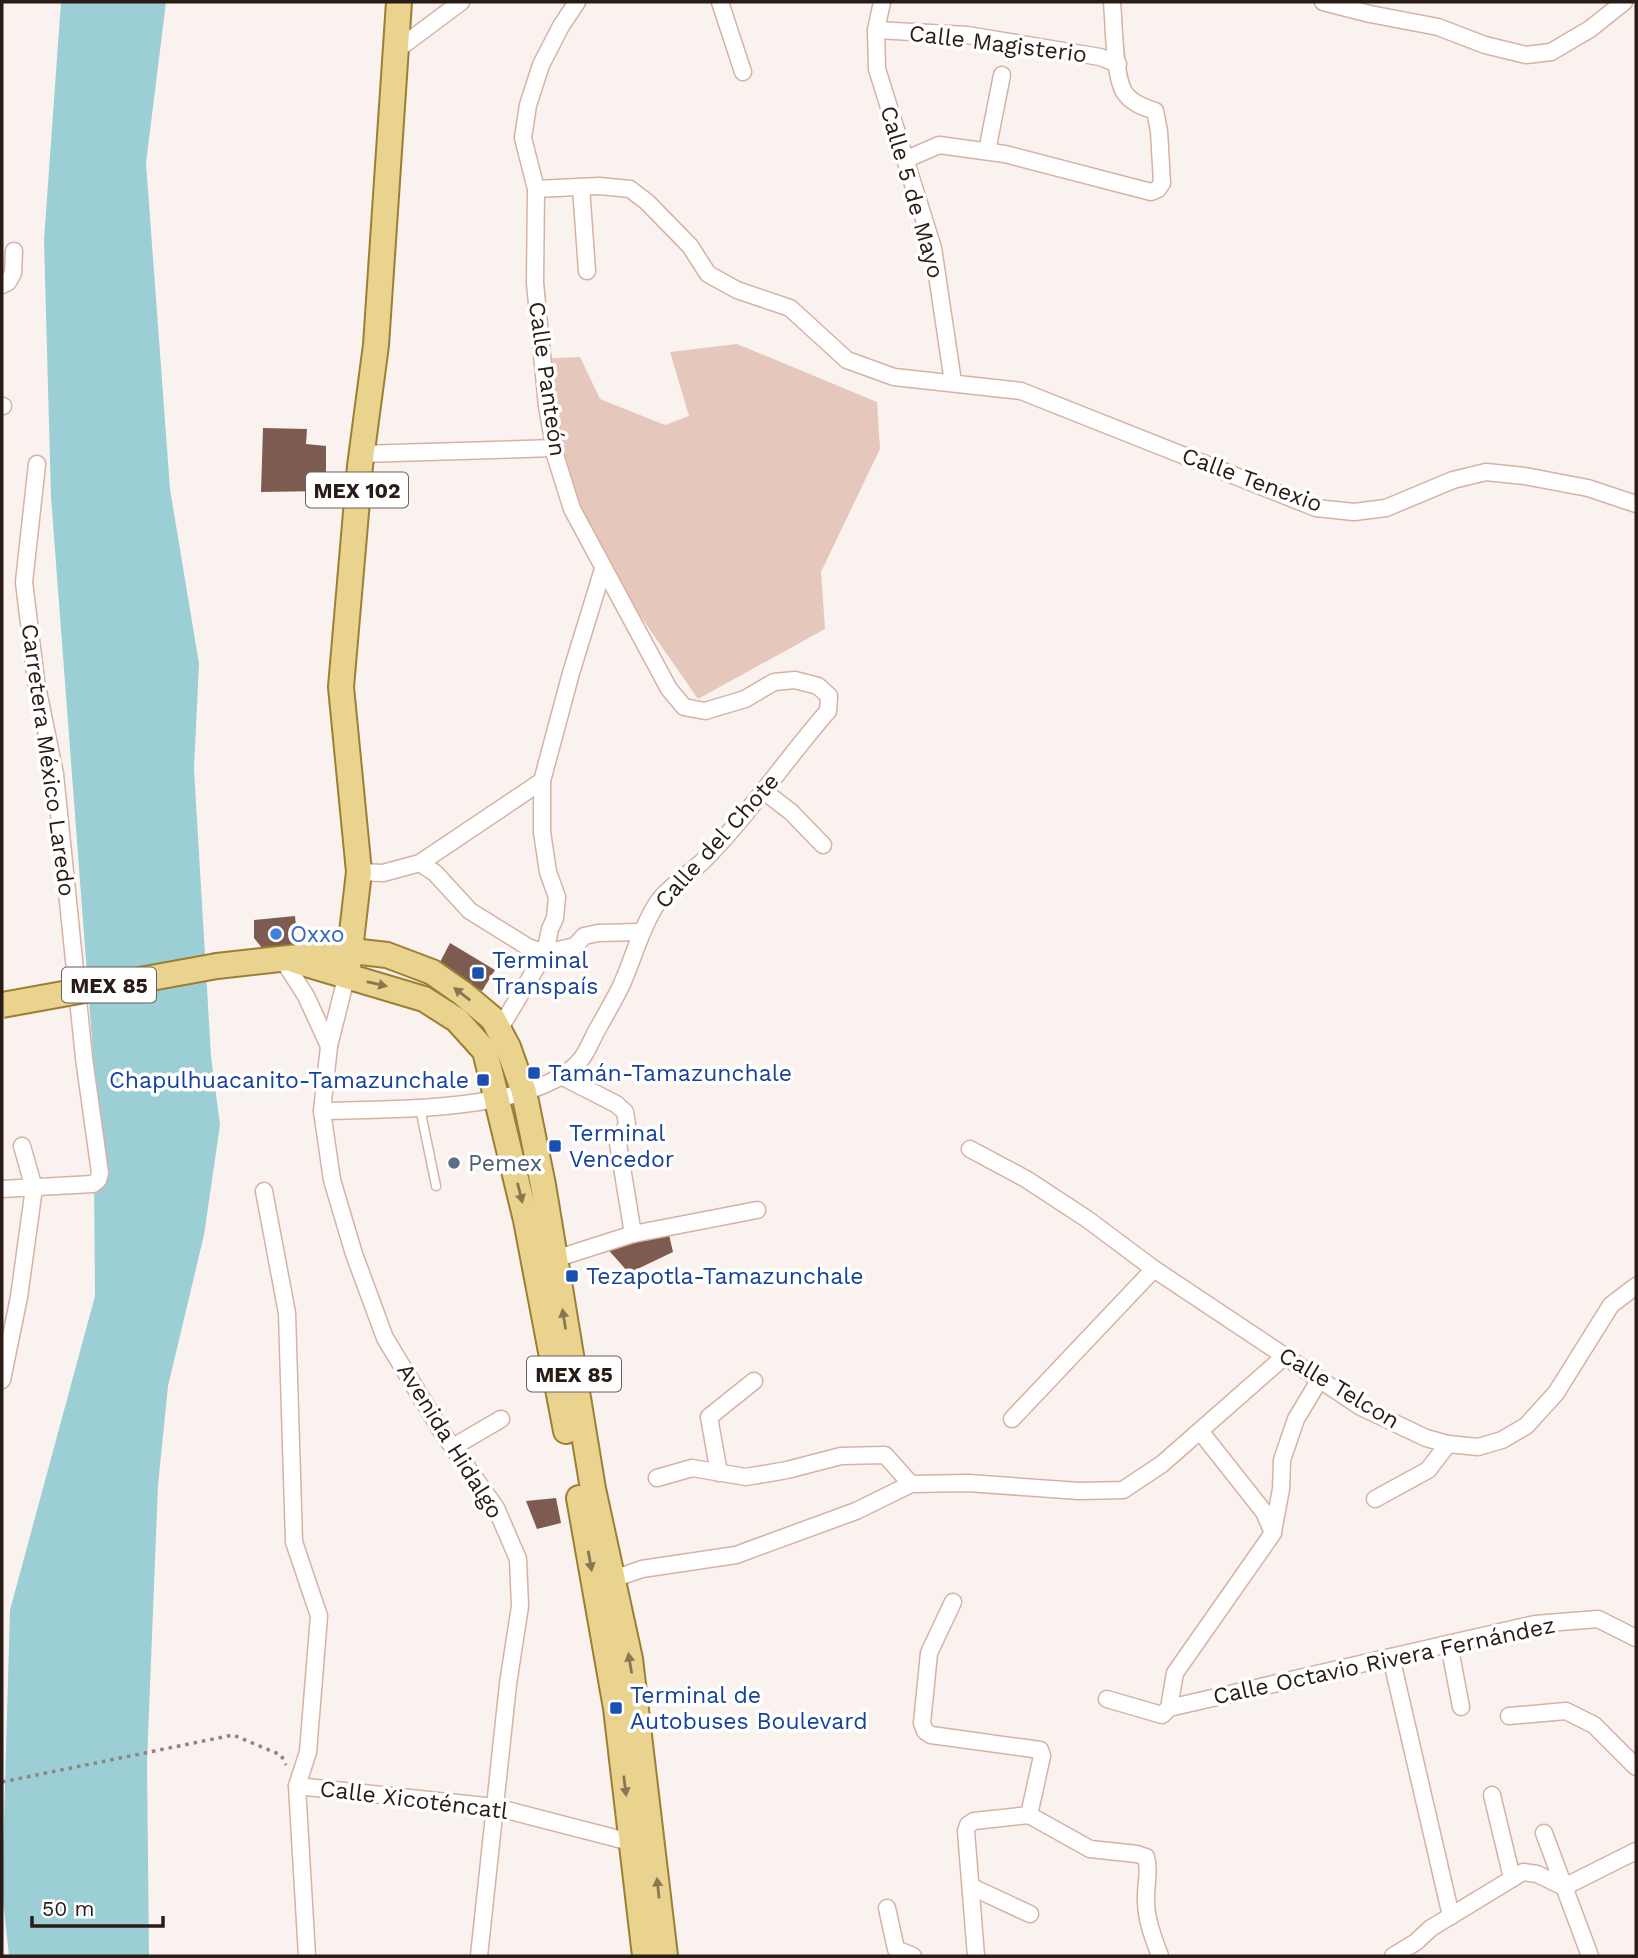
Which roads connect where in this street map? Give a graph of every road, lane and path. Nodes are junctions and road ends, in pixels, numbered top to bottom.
1 (399, 2) edge
2 (461, 2) edge
3 (576, 2) edge
4 (720, 2) edge
5 (882, 2) edge
6 (1112, 2) edge
7 (1323, 2) edge
8 (1624, 2) edge
9 (876, 30) junction
10 (394, 52) junction
11 (1118, 64) junction
12 (743, 72) dead end
13 (1002, 75) dead end
14 (987, 151) junction
15 (907, 159) junction
16 (581, 187) junction
17 (536, 189) junction
18 (14, 251) dead end
19 (587, 271) dead end
20 (2, 285) edge
21 (953, 382) junction
22 (555, 448) junction
23 (361, 454) junction
24 (37, 464) dead end
25 (1636, 504) edge
26 (603, 569) junction
27 (829, 696) joint
28 (541, 781) junction
29 (765, 792) junction
30 (823, 845) dead end
31 (419, 863) junction
32 (359, 872) junction
33 (641, 932) junction
34 (352, 951) junction
35 (545, 953) junction
36 (286, 959) junction
37 (346, 978) junction
38 (2, 1005) edge
39 (499, 1030) junction
40 (329, 1046) junction
41 (561, 1076) junction
42 (524, 1093) junction
43 (497, 1099) junction
44 (420, 1108) junction
45 (322, 1111) junction
46 (22, 1146) dead end
47 (970, 1149) dead end
48 (436, 1186) dead end
49 (34, 1188) junction
50 (2, 1189) edge
51 (264, 1191) dead end
52 (757, 1210) dead end
53 (634, 1234) junction
54 (555, 1259) junction
55 (1154, 1269) junction
56 (1636, 1286) edge
57 (1285, 1356) junction
58 (1320, 1379) junction
59 (2, 1380) edge
60 (754, 1381) dead end
61 (501, 1419) dead end
62 (1012, 1419) dead end
63 (1200, 1431) junction
64 (1448, 1444) junction
65 (453, 1447) junction
66 (719, 1473) junction
67 (657, 1478) dead end
68 (911, 1485) junction
69 (585, 1491) junction
70 (1375, 1499) dead end
71 (1273, 1533) junction
72 (613, 1580) junction
73 (953, 1602) dead end
74 (1636, 1638) edge
75 (1449, 1644) junction
76 (1391, 1657) junction
77 (1107, 1699) dead end
78 (1461, 1707) dead end
79 (1169, 1708) junction
80 (1509, 1716) dead end
81 (1636, 1767) edge
82 (2, 1783) edge
83 (297, 1786) junction
84 (1492, 1795) dead end
85 (495, 1807) junction
86 (1029, 1815) junction
87 (1544, 1833) dead end
88 (642, 1845) junction
89 (1636, 1851) edge
90 (1512, 1878) junction
91 (972, 1886) junction
92 (1564, 1888) junction
93 (887, 1908) dead end
94 (1030, 1914) dead end
95 (1451, 1916) junction
96 (307, 1956) edge
97 (479, 1956) edge
98 (645, 1956) edge
99 (665, 1956) edge
100 (913, 1956) edge
101 (976, 1956) edge
102 (1160, 1956) edge
103 (1394, 1956) edge
104 (1590, 1956) edge

1 - 10 main road, MEX 102
2 - 10 street
3 - 17 street, Calle Panteón
4 - 12 street
5 - 9 street, Calle 5 de Mayo
6 - 11 street
7 - 8 street
9 - 11 street, Calle Magisterio
9 - 15 street, Calle 5 de Mayo
10 - 23 main road, MEX 102
11 - 14 street
13 - 14 street
14 - 15 street
15 - 21 street, Calle 5 de Mayo
16 - 17 street, Calle Tenexio
16 - 19 street
16 - 21 street, Calle Tenexio
17 - 22 street, Calle Panteón
18 - 20 street
21 - 25 street, Calle Tenexio
22 - 23 street
22 - 26 street, Calle Panteón
23 - 32 main road, MEX 102
24 - 49 street, Carretera México Laredo
26 - 27 street, Calle Panteón
26 - 28 street
27 - 29 street, Calle del Chote
28 - 31 street
28 - 35 street
29 - 30 street
29 - 33 street, Calle del Chote
31 - 32 street
31 - 35 street
32 - 34 main road, MEX 102
33 - 35 street
33 - 41 street, Calle del Chote
34 - 36 main road, MEX 85
34 - 37 main road, MEX 102
39 -> 34 main road, MEX 85
35 - 39 street
36 - 37 main road, MEX 85
36 - 38 main road, MEX 85, bridge
36 - 40 street
37 - 40 street, Avenida Hidalgo
37 -> 43 main road, MEX 85
39 - 42 main road, MEX 85
40 - 45 street, Avenida Hidalgo
41 - 42 street, Calle del Chote
41 - 53 street
42 - 43 street, Calle del Chote
42 - 54 main road, MEX 85
43 - 44 street, Calle del Chote
43 -> 69 main road, MEX 85
44 - 45 street, Calle del Chote
44 - 48 lane
45 - 65 street, Avenida Hidalgo
46 - 49 street
47 - 55 street, Calle Telcon
49 - 50 street
49 - 59 street
51 - 83 street
52 - 53 street
53 - 54 street
69 -> 54 main road, MEX 85
55 - 57 street, Calle Telcon
55 - 62 street
56 - 64 street, Calle Telcon
57 - 58 street, Calle Telcon
57 - 63 street
58 - 64 street, Calle Telcon
58 - 71 street
60 - 66 street
61 - 65 street
63 - 68 street
63 - 71 street
64 - 70 street
65 - 85 street, Avenida Hidalgo
66 - 67 street
66 - 68 street
68 - 72 street
69 - 72 main road, MEX 85
69 -> 88 main road, MEX 85
71 - 79 street
88 -> 72 main road, MEX 85
73 - 86 street
74 - 75 street, Calle Octavio Rivera Fernández
75 - 76 street, Calle Octavio Rivera Fernández
75 - 78 street
76 - 79 street, Calle Octavio Rivera Fernández
76 - 95 street
77 - 79 street, Calle Octavio Rivera Fernández
80 - 81 street
82 - 83 path
83 - 85 street, Calle Xicoténcatl
83 - 96 street
84 - 90 street
85 - 88 street, Calle Xicoténcatl
85 - 97 street, Avenida Hidalgo
86 - 91 street
86 - 102 street
87 - 92 street
88 - 98 main road, MEX 85
99 -> 88 main road, MEX 85
89 - 92 street
90 - 92 street
90 - 95 street
91 - 94 street
91 - 101 street
92 - 104 street
93 - 100 street
95 - 103 street

